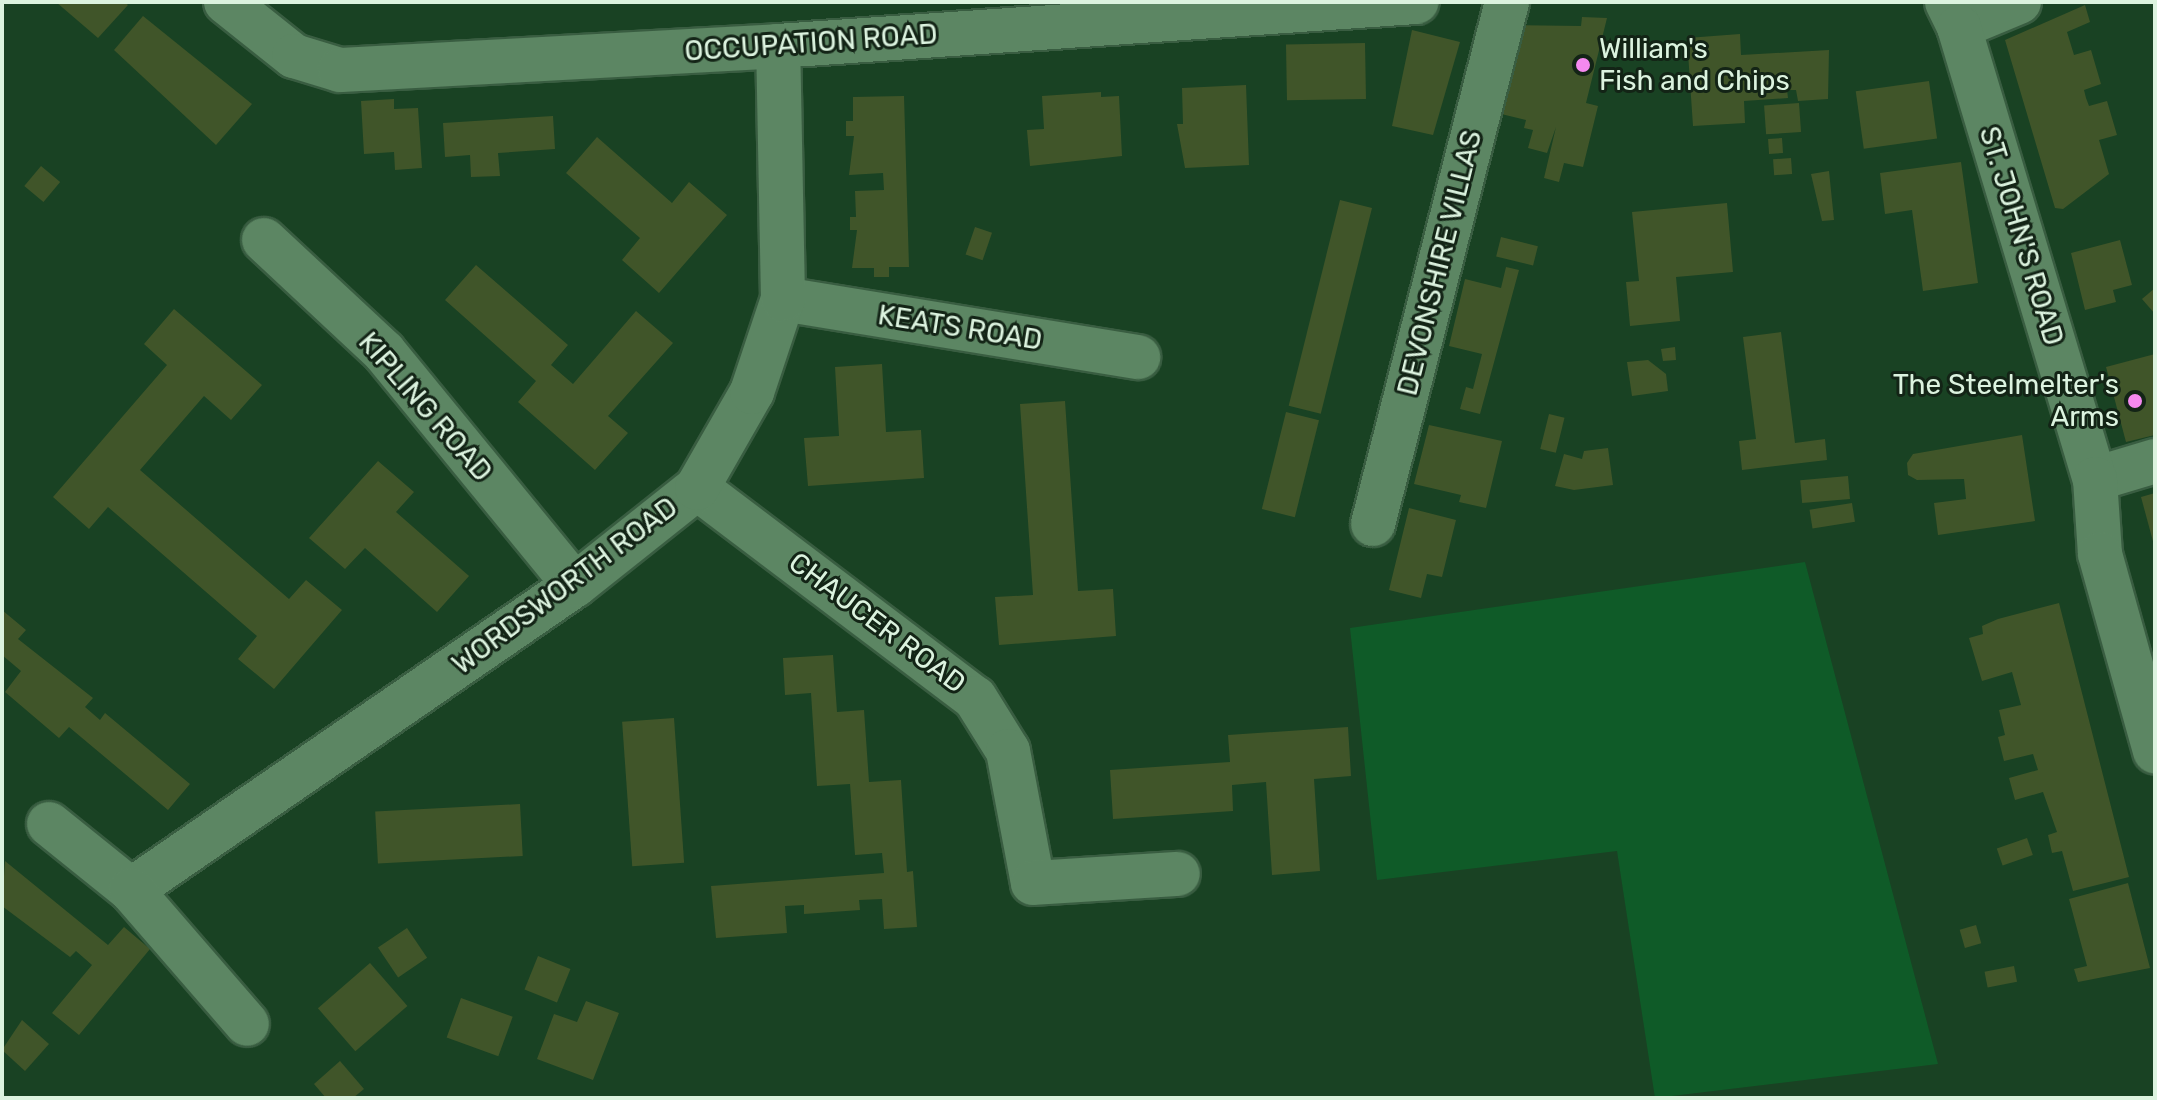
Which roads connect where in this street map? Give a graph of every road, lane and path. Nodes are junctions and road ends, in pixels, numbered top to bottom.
1 (226, 2) edge
2 (1416, 2) edge
3 (1507, 2) edge
4 (2019, 2) edge
5 (1953, 15) edge
6 (778, 46) junction
7 (264, 240) dead end
8 (783, 299) junction
9 (1138, 357) dead end
10 (2155, 461) edge
11 (2095, 479) junction
12 (697, 488) junction
13 (1373, 524) dead end
14 (575, 585) junction
15 (2155, 751) edge
16 (49, 824) dead end
17 (1178, 874) dead end
18 (131, 890) junction
19 (247, 1024) dead end

1 - 6 street, OCCUPATION ROAD
2 - 6 street, OCCUPATION ROAD
3 - 13 street, DEVONSHIRE VILLAS
4 - 5 street
5 - 11 street, ST. JOHN'S ROAD
6 - 8 street, WORDSWORTH ROAD
7 - 14 street, KIPLING ROAD
8 - 9 street, KEATS ROAD
8 - 12 street, WORDSWORTH ROAD
10 - 11 street
11 - 15 street, ST. JOHN'S ROAD
12 - 14 street, WORDSWORTH ROAD
12 - 17 street, CHAUCER ROAD
14 - 18 street, WORDSWORTH ROAD
16 - 18 street
18 - 19 street

